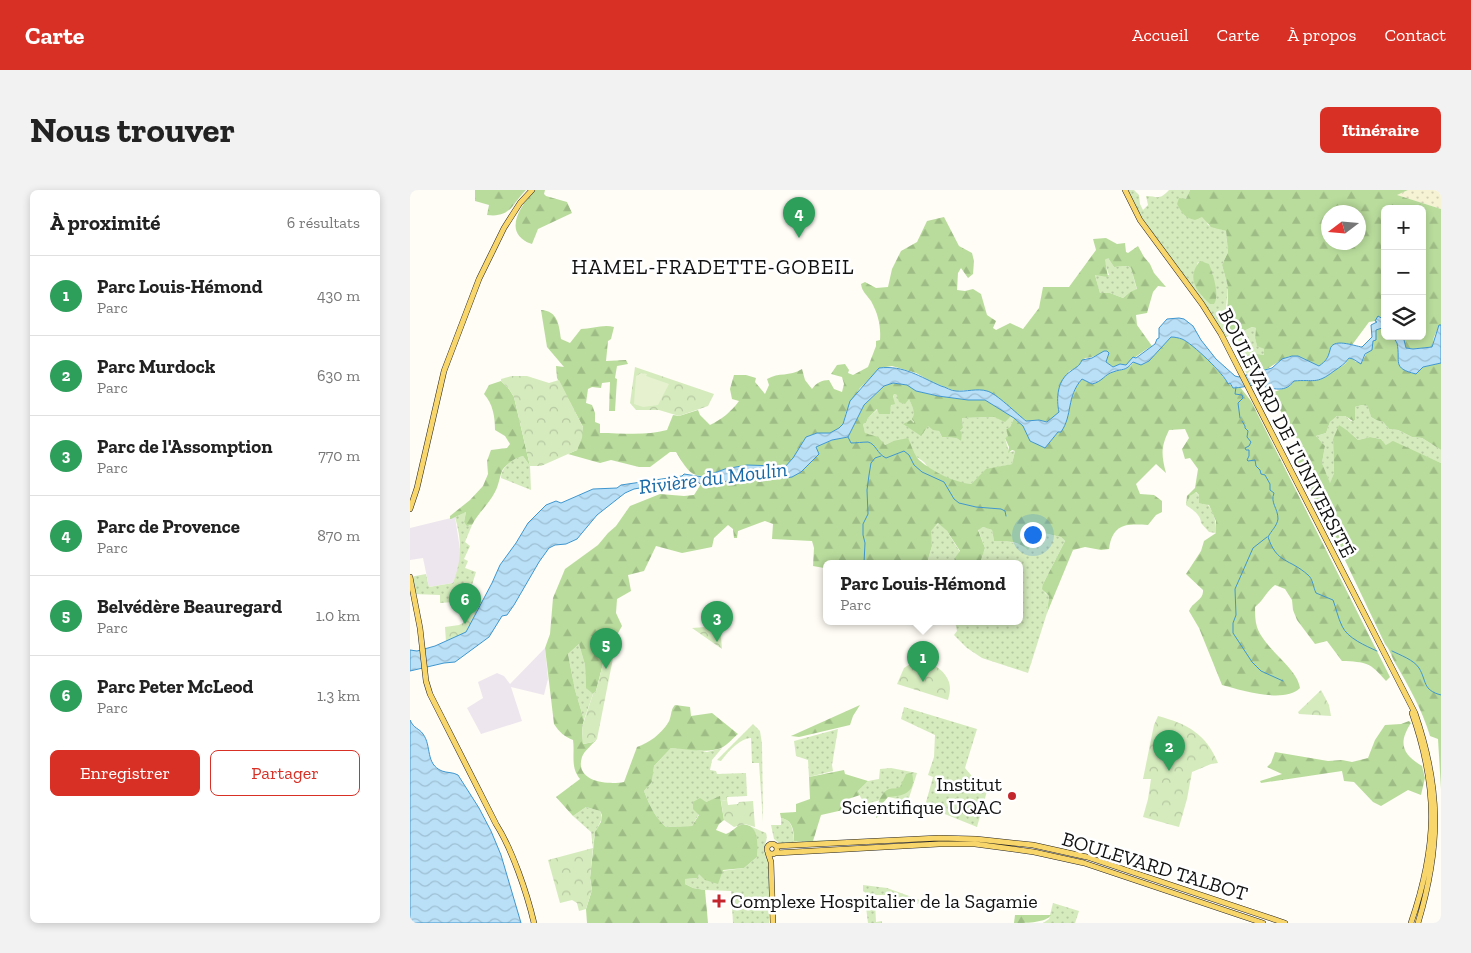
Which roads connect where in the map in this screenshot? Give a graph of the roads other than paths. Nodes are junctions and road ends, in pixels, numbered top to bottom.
1 (532, 190) edge
2 (1125, 190) edge
3 (410, 509) edge
4 (410, 577) edge
5 (1407, 699) junction
6 (1440, 820) edge
7 (776, 846) junction
8 (1441, 851) edge
9 (773, 853) junction
10 (1435, 858) junction
11 (534, 923) edge
12 (773, 923) edge
13 (1263, 923) edge
14 (1285, 923) edge
15 (1411, 923) edge
16 (1418, 923) edge

1 - 3 main road
2 - 5 main road, BOULEVARD DE L'UNIVERSITÉ
4 - 11 main road
5 - 6 main road, BOULEVARD DE L'UNIVERSITÉ
5 - 15 main road, BOULEVARD DE L'UNIVERSITÉ
6 - 10 main road, BOULEVARD DE L'UNIVERSITÉ
7 - 9 main road
7 - 9 main road
7 - 14 main road, BOULEVARD TALBOT
8 - 10 main road
9 - 12 main road
9 - 13 main road, BOULEVARD TALBOT
10 - 16 main road, BOULEVARD DE L'UNIVERSITÉ

